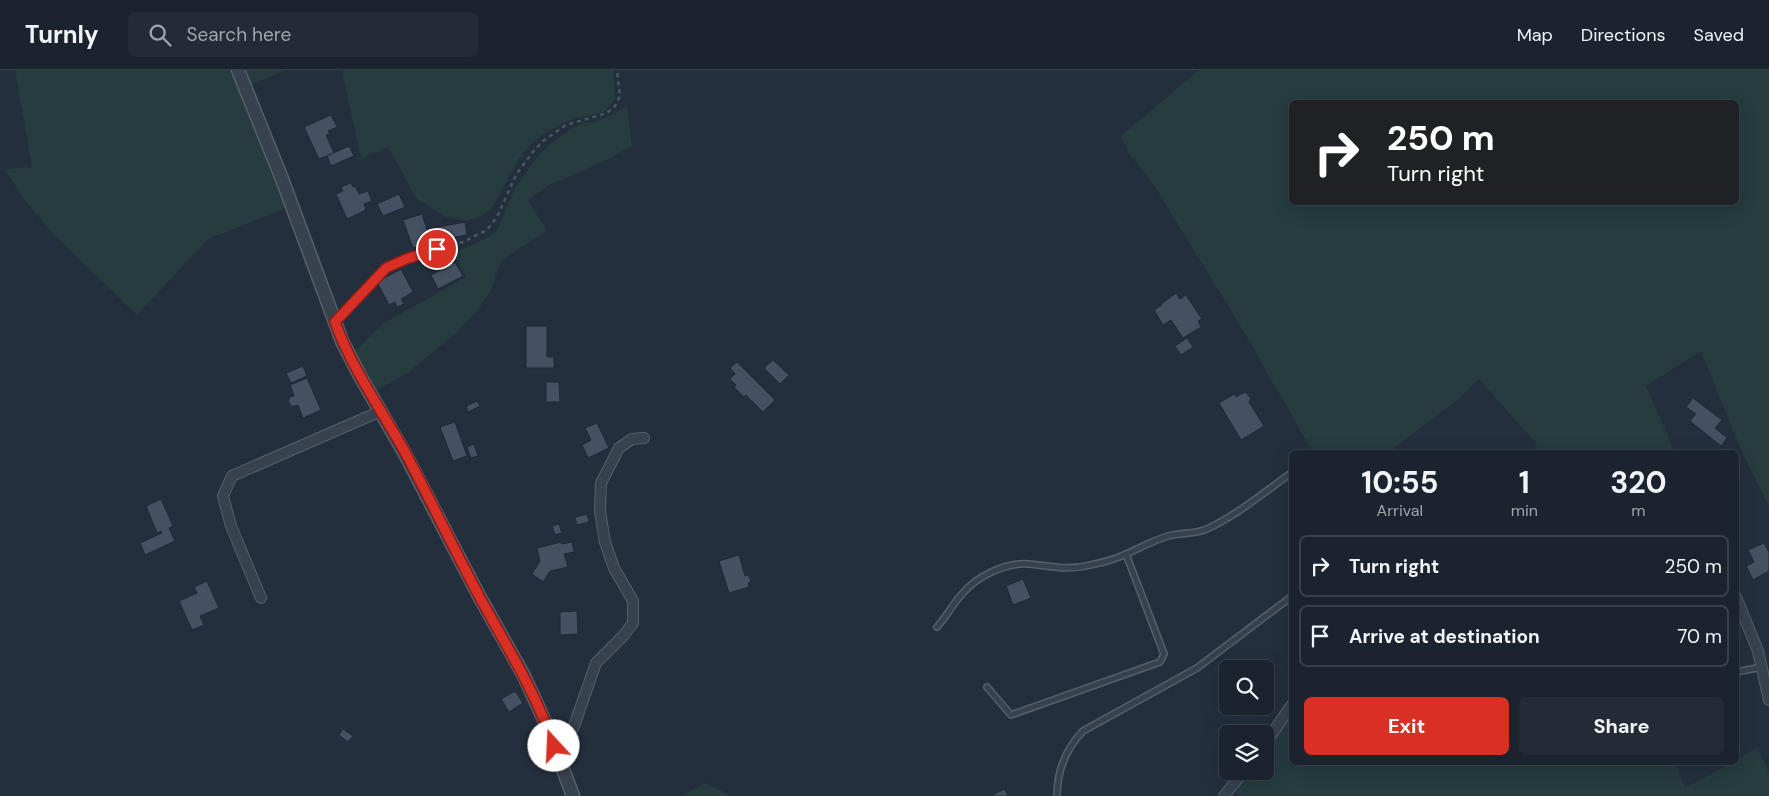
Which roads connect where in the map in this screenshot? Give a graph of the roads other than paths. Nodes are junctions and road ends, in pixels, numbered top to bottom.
1 (238, 70) edge
2 (437, 249) road end
3 (335, 322) junction
4 (380, 411) junction
5 (644, 438) dead end
6 (1289, 474) edge
7 (1126, 554) junction
8 (261, 598) dead end
9 (1289, 599) edge
10 (1739, 604) edge
11 (937, 627) dead end
12 (1762, 667) junction
13 (1739, 671) edge
14 (987, 687) dead end
15 (1769, 700) edge
16 (1289, 709) edge
17 (1274, 731) edge
18 (554, 746) junction
19 (1237, 780) edge
20 (572, 796) edge
21 (1057, 796) edge
22 (1224, 796) edge

1 - 3 street
2 - 3 lane
3 - 4 street
4 - 8 street
4 - 18 street
5 - 18 street
6 - 7 lane
7 - 11 lane
7 - 14 lane
9 - 21 lane
10 - 12 street
12 - 13 lane
12 - 15 street
16 - 17 street
18 - 20 street
19 - 22 street

